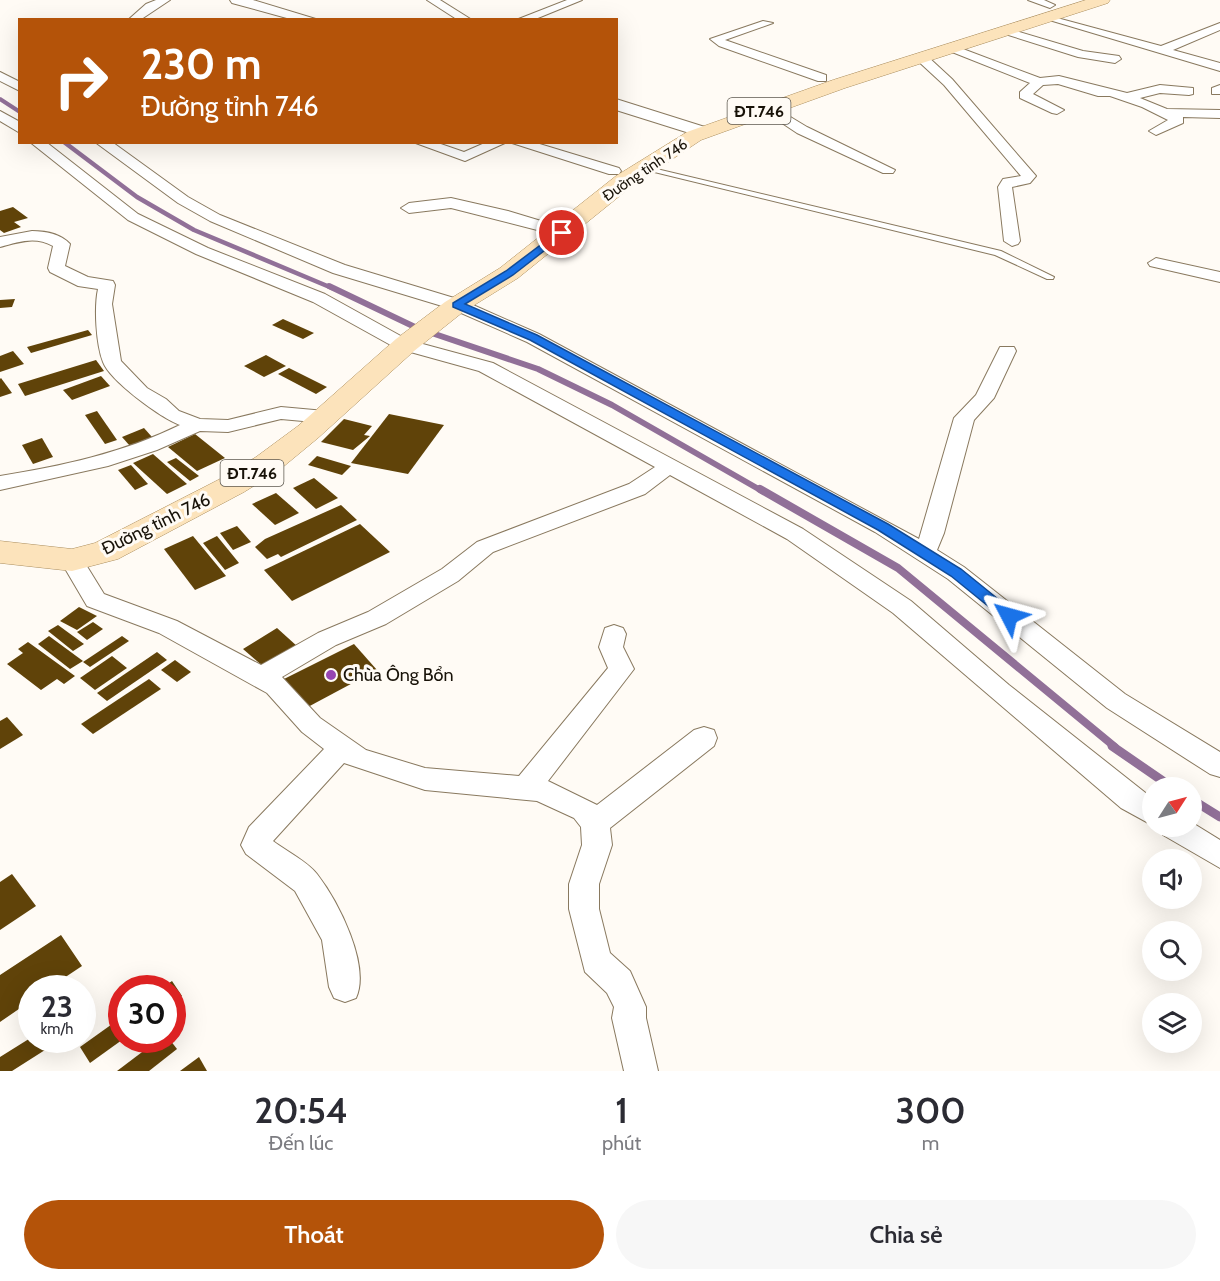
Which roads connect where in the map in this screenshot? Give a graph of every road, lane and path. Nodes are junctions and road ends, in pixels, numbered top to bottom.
1 (165, 0) edge
2 (237, 0) edge
3 (434, 0) edge
4 (576, 0) edge
5 (1102, 0) edge
6 (1049, 5) edge
7 (135, 18) edge
8 (302, 18) edge
9 (464, 18) edge
10 (526, 18) edge
11 (767, 23) dead end
12 (1220, 26) edge
13 (1006, 32) junction
14 (1199, 34) junction
15 (1220, 38) edge
16 (951, 48) junction
17 (1162, 50) junction
18 (922, 58) junction
19 (1115, 59) dead end
20 (1220, 67) edge
21 (0, 76) edge
22 (822, 78) junction
23 (1039, 82) junction
24 (18, 86) edge
25 (1189, 91) dead end
26 (1126, 97) junction
27 (618, 105) edge
28 (769, 108) junction
29 (1057, 110) dead end
30 (1165, 113) junction
31 (1220, 114) edge
32 (0, 115) edge
33 (18, 128) edge
34 (694, 130) junction
35 (1156, 131) dead end
36 (40, 144) edge
37 (105, 144) edge
38 (426, 144) edge
39 (495, 144) edge
40 (523, 144) edge
41 (644, 168) junction
42 (888, 170) dead end
43 (614, 171) junction
44 (409, 208) dead end
45 (545, 227) junction
46 (1012, 241) dead end
47 (0, 242) edge
48 (1156, 263) dead end
49 (1050, 277) dead end
50 (1220, 277) edge
51 (457, 305) junction
52 (405, 345) junction
53 (1006, 351) dead end
54 (325, 417) junction
55 (197, 425) junction
56 (671, 465) junction
57 (0, 483) edge
58 (0, 552) edge
59 (924, 553) junction
60 (72, 560) junction
61 (614, 634) dead end
62 (261, 677) junction
63 (704, 738) dead end
64 (342, 747) junction
65 (1220, 766) edge
66 (525, 789) junction
67 (1142, 807) edge
68 (595, 823) junction
69 (1191, 837) edge
70 (1220, 855) edge
71 (345, 987) dead end
72 (641, 1071) edge

1 - 7 street
2 - 8 street
3 - 9 street
4 - 10 street
5 - 6 main road, Đường tỉnh 746 / ĐT.746
6 - 13 main road, Đường tỉnh 746 / ĐT.746
6 - 17 street
6 - 22 main road, Đường tỉnh 746 / ĐT.746
11 - 22 street
12 - 14 street
13 - 16 main road, Đường tỉnh 746 / ĐT.746
13 - 19 street
14 - 15 street
14 - 17 street
16 - 18 main road, Đường tỉnh 746 / ĐT.746
16 - 23 street
17 - 20 street
18 - 28 main road, Đường tỉnh 746 / ĐT.746
18 - 46 street
21 - 24 street
22 - 34 main road, Đường tỉnh 746 / ĐT.746
23 - 26 street
23 - 29 street
25 - 26 street
26 - 30 street
27 - 34 street
28 - 34 main road, Đường tỉnh 746 / ĐT.746
28 - 42 street
30 - 31 street
30 - 35 street
32 - 33 street
34 - 41 main road, Đường tỉnh 746 / ĐT.746
34 - 43 main road, Đường tỉnh 746 / ĐT.746
36 - 52 street
37 - 51 street
38 - 39 street
40 - 43 street
41 - 49 lane
41 - 51 main road, Đường tỉnh 746 / ĐT.746
43 - 45 main road, Đường tỉnh 746 / ĐT.746
44 - 45 street
45 - 51 main road, Đường tỉnh 746 / ĐT.746
47 - 55 street
48 - 50 street
51 - 52 main road, ĐT.746
51 - 59 street
52 - 54 main road, Đường tỉnh 746 / ĐT.746
52 - 56 street
53 - 59 street
54 - 55 street
54 - 60 main road, Đường tỉnh 746 / ĐT.746
55 - 57 street
56 - 62 street
56 - 67 street
58 - 60 main road, Đường tỉnh 746 / ĐT.746
59 - 65 street
60 - 62 street
61 - 66 street
62 - 64 street
63 - 68 street
64 - 66 street
64 - 71 street
66 - 68 street
68 - 72 street
69 - 70 street

